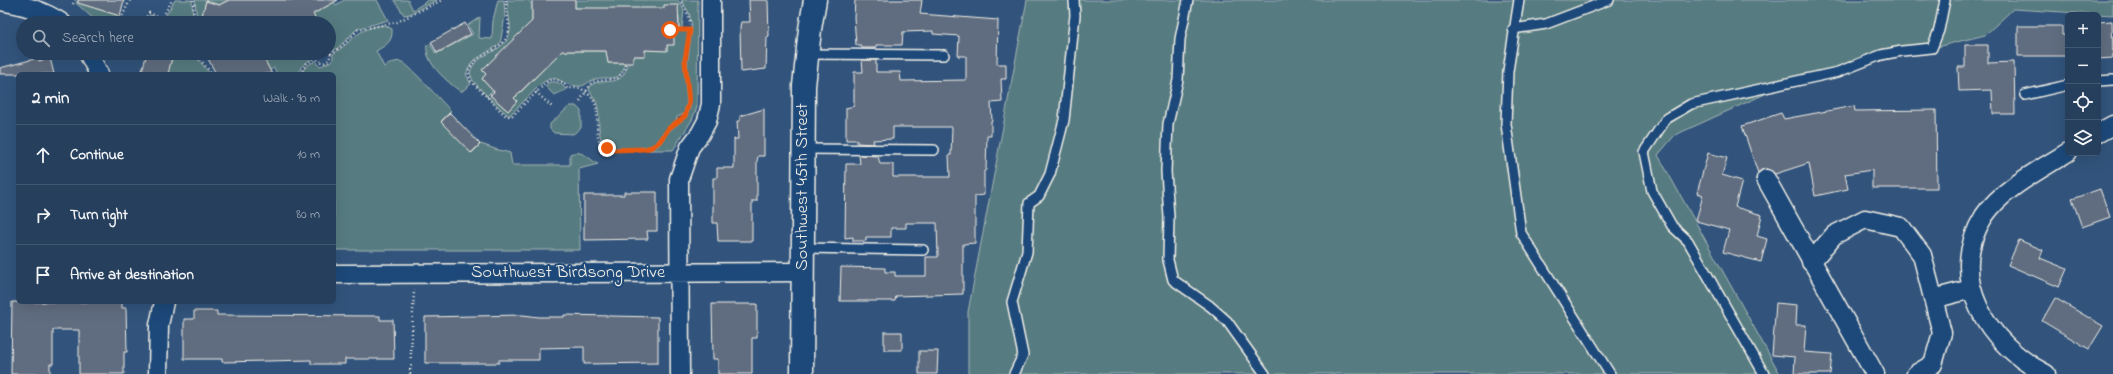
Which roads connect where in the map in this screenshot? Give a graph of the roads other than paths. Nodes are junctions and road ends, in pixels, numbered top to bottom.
1 (711, 0) edge
2 (815, 0) edge
3 (1074, 0) edge
4 (1188, 0) edge
5 (1519, 0) edge
6 (1609, 0) edge
7 (1945, 0) edge
8 (0, 1) edge
9 (52, 16) edge
10 (1513, 29) junction
11 (807, 54) junction
12 (944, 55) dead end
13 (92, 60) edge
14 (98, 72) edge
15 (2113, 80) edge
16 (2101, 81) edge
17 (2065, 86) edge
18 (2025, 95) dead end
19 (2113, 125) edge
20 (2101, 131) edge
21 (803, 149) junction
22 (934, 150) dead end
23 (2065, 154) edge
24 (1766, 179) dead end
25 (803, 248) junction
26 (923, 250) dead end
27 (1811, 262) junction
28 (680, 272) junction
29 (803, 272) junction
30 (336, 274) edge
31 (1971, 289) junction
32 (1933, 299) junction
33 (163, 304) edge
34 (158, 374) edge
35 (680, 374) edge
36 (802, 374) edge
37 (1014, 374) edge
38 (1265, 374) edge
39 (1610, 374) edge
40 (1764, 374) edge
41 (1875, 374) edge
42 (1916, 374) edge
43 (2046, 374) edge

1 - 28 street
2 - 11 street, Southwest 45th Street
3 - 37 lane
4 - 38 lane
5 - 10 lane
6 - 10 lane
7 - 40 lane
8 - 9 street
10 - 39 lane
11 - 12 lane
11 - 21 street, Southwest 45th Street
13 - 14 street
15 - 16 lane
17 - 18 lane
19 - 20 street
21 - 22 lane
21 - 25 street, Southwest 45th Street
23 - 31 street
24 - 27 street
25 - 26 lane
25 - 29 street, Southwest 45th Street
27 - 32 street
27 - 41 street
28 - 29 street, Southwest Birdsong Drive
28 - 30 street, Southwest Birdsong Drive
28 - 35 street
29 - 36 street, Southwest 45th Street
31 - 32 street
31 - 43 street
32 - 42 street
33 - 34 street

